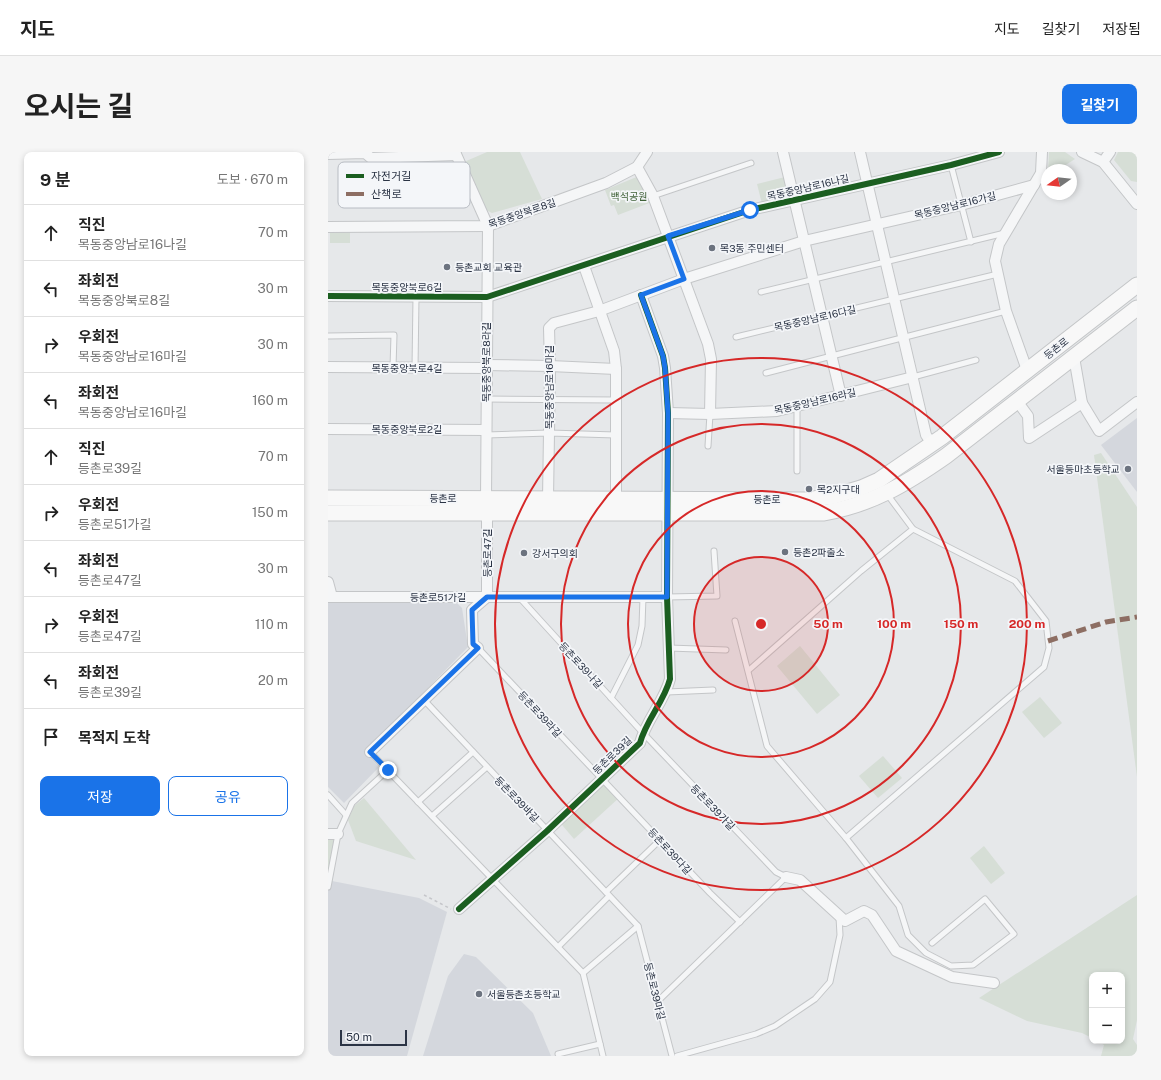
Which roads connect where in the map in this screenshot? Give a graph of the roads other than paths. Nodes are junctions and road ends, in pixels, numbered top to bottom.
1 (647, 152) edge
2 (783, 152) edge
3 (860, 152) edge
4 (999, 152) edge
5 (1042, 152) edge
6 (1082, 152) edge
7 (1110, 152) edge
8 (328, 154) edge
9 (456, 154) edge
10 (751, 162) dead end
11 (1103, 162) junction
12 (951, 165) junction
13 (637, 166) junction
14 (867, 184) junction
15 (1034, 185) junction
16 (470, 186) edge
17 (1134, 193) edge
18 (653, 196) junction
19 (794, 200) junction
20 (1137, 204) edge
21 (961, 205) junction
22 (876, 223) junction
23 (328, 226) edge
24 (488, 226) junction
25 (1005, 233) junction
26 (668, 236) junction
27 (804, 241) junction
28 (972, 242) junction
29 (886, 264) junction
30 (584, 266) junction
31 (998, 274) junction
32 (684, 279) junction
33 (814, 280) junction
34 (1137, 285) edge
35 (761, 292) dead end
36 (641, 295) junction
37 (328, 296) edge
38 (416, 297) junction
39 (487, 297) junction
40 (894, 299) junction
41 (1137, 308) edge
42 (599, 311) junction
43 (1006, 311) junction
44 (822, 317) junction
45 (328, 336) edge
46 (736, 337) dead end
47 (903, 337) junction
48 (832, 356) junction
49 (1074, 357) junction
50 (976, 360) dead end
51 (550, 366) junction
52 (328, 367) edge
53 (486, 367) junction
54 (393, 368) junction
55 (415, 368) junction
56 (616, 369) junction
57 (1027, 370) junction
58 (766, 373) dead end
59 (913, 377) junction
60 (841, 396) junction
61 (486, 399) junction
62 (549, 399) junction
63 (616, 400) junction
64 (1018, 401) junction
65 (1137, 402) edge
66 (1082, 403) junction
67 (797, 406) junction
68 (668, 413) junction
69 (710, 414) junction
70 (328, 429) edge
71 (486, 432) junction
72 (549, 433) junction
73 (616, 435) junction
74 (932, 444) junction
75 (708, 446) dead end
76 (797, 471) dead end
77 (879, 480) junction
78 (886, 494) junction
79 (328, 498) edge
80 (486, 498) junction
81 (548, 499) junction
82 (616, 499) junction
83 (668, 499) junction
84 (328, 513) edge
85 (487, 514) junction
86 (668, 514) junction
87 (913, 529) junction
88 (714, 551) dead end
89 (328, 582) edge
90 (330, 597) edge
91 (487, 597) junction
92 (518, 597) junction
93 (643, 597) junction
94 (667, 597) junction
95 (735, 621) dead end
96 (478, 648) junction
97 (669, 648) junction
98 (726, 650) dead end
99 (748, 670) junction
100 (713, 690) dead end
101 (667, 692) junction
102 (611, 698) junction
103 (424, 700) junction
104 (643, 733) junction
105 (370, 752) joint
106 (472, 752) junction
107 (487, 766) junction
108 (388, 770) junction
109 (602, 779) junction
110 (328, 795) edge
111 (418, 802) junction
112 (346, 816) junction
113 (432, 816) junction
114 (547, 831) junction
115 (333, 834) edge
116 (846, 838) junction
117 (660, 840) junction
118 (786, 877) junction
119 (493, 880) junction
120 (328, 887) edge
121 (608, 894) junction
122 (455, 909) road end
123 (839, 916) junction
124 (740, 922) junction
125 (638, 926) junction
126 (932, 943) dead end
127 (558, 947) junction
128 (582, 972) junction
129 (994, 983) dead end
130 (658, 1001) junction
131 (600, 1044) junction
132 (558, 1054) dead end
133 (603, 1056) edge
134 (672, 1056) edge
135 (677, 1056) edge

1 - 13 street, 목동중앙북로8길
2 - 19 street, 목동중앙남로16나길
3 - 14 street
4 - 12 street, 목동중앙남로16나길
5 - 15 street
6 - 11 street
7 - 11 street
8 - 9 street
10 - 18 lane
11 - 17 street
12 - 14 street, 목동중앙남로16나길
12 - 21 lane
13 - 18 street
13 - 24 street, 목동중앙북로8길
14 - 19 street, 목동중앙남로16나길
14 - 22 street
15 - 21 street, 목동중앙남로16가길
15 - 25 street
16 - 24 street
17 - 20 street
18 - 26 street
19 - 26 street, 목동중앙남로16나길
19 - 27 street, 목동중앙남로16나길
21 - 22 street, 목동중앙남로16가길
21 - 28 lane
22 - 27 street, 목동중앙남로16마길
22 - 29 street
23 - 24 street, 목동중앙북로8길
24 - 39 street, 목동중앙북로8라길
25 - 28 lane
25 - 31 street
26 - 30 street, 목동중앙남로16나길
26 - 32 street
27 - 32 street, 목동중앙남로16마길
27 - 33 street, 목동중앙남로16나길
28 - 29 lane
29 - 33 lane
29 - 40 street
30 - 39 street, 목동중앙남로16나길
30 - 42 street
31 - 40 lane
31 - 43 street
32 - 36 street, 목동중앙남로16마길
32 - 69 street
33 - 35 lane
33 - 44 street, 목동중앙남로16나길
34 - 57 main road, 등촌로
36 - 42 street, 목동중앙남로16마길
36 - 68 street
37 - 38 street, 목동중앙북로6길
38 - 39 street, 목동중앙북로6길
38 - 55 lane, 목동중앙북로6길
39 - 53 street, 목동중앙북로8라길
40 - 44 lane, 목동중앙남로16다길
40 - 47 street
41 - 49 main road, 등촌로
42 - 51 street, 목동중앙남로16마길
42 - 56 street
43 - 47 lane
43 - 57 street
44 - 46 lane, 목동중앙남로16다길
44 - 48 street, 목동중앙남로16나길
45 - 54 lane
47 - 48 lane
47 - 59 street
48 - 58 lane
48 - 60 street, 목동중앙남로16나길
49 - 64 main road, 등촌로
49 - 66 street
50 - 59 lane
51 - 53 street, 목동중앙북로4길
51 - 56 street, 목동중앙북로4길
51 - 62 street, 목동중앙남로16마길
52 - 54 street, 목동중앙북로4길
53 - 55 street, 목동중앙북로4길
53 - 61 street, 목동중앙북로8라길
54 - 55 street, 목동중앙북로4길
56 - 63 street
57 - 74 main road, 등촌로
59 - 60 street, 목동중앙남로16라길
59 - 74 street
60 - 67 street, 목동중앙남로16라길
61 - 62 lane
61 - 71 street, 목동중앙북로8라길
62 - 63 lane
62 - 72 street, 목동중앙남로16마길
63 - 73 street
64 - 66 street
64 - 78 main road, 등촌로
65 - 66 street
67 - 69 street, 목동중앙남로16라길
67 - 76 lane
68 - 69 street, 목동중앙남로16라길
68 - 83 street
69 - 75 lane
70 - 71 street, 목동중앙북로2길
71 - 72 lane
71 - 80 street, 목동중앙북로8라길
72 - 73 lane
72 - 81 street, 목동중앙남로16마길
73 - 82 street
74 - 77 main road, 등촌로
77 - 78 lane
77 - 83 main road, 등촌로
78 - 86 main road, 등촌로
78 - 87 lane
79 - 80 main road, 등촌로
80 - 81 main road, 등촌로
81 - 82 main road, 등촌로
82 - 83 main road, 등촌로
83 - 86 street, 등촌로39길
84 - 85 main road, 등촌로
85 - 86 main road, 등촌로
85 - 91 street, 등촌로47길
86 - 94 street, 등촌로39길
87 - 99 lane
87 - 116 lane
88 - 94 lane
89 - 90 street
90 - 91 street, 등촌로51가길
91 - 92 street, 등촌로51가길
91 - 96 street
92 - 93 street, 등촌로51가길
92 - 102 lane, 등촌로39나길
93 - 94 street, 등촌로51가길
93 - 102 lane
94 - 97 street, 등촌로39길
95 - 99 lane
96 - 103 street
96 - 109 lane, 등촌로39라길
97 - 98 lane
97 - 101 street, 등촌로39길
99 - 116 lane
100 - 101 lane
101 - 104 street, 등촌로39길
102 - 104 lane, 등촌로39나길
103 - 105 street
103 - 106 lane, 등촌로39바길
104 - 109 street, 등촌로39길
104 - 118 lane, 등촌로39가길
105 - 108 lane
106 - 107 lane, 등촌로39바길
106 - 111 lane
107 - 113 lane
107 - 114 lane, 등촌로39바길
108 - 111 lane
108 - 112 lane
109 - 114 street, 등촌로39길
109 - 117 lane, 등촌로39다길
110 - 112 lane
111 - 113 lane
112 - 115 lane
113 - 119 lane
114 - 119 street, 등촌로39길
114 - 121 lane, 등촌로39마길
115 - 120 lane
116 - 126 lane
117 - 121 lane
117 - 124 lane, 등촌로39다길
118 - 123 street, 등촌로39가길
118 - 124 lane
119 - 122 street, 등촌로39길
119 - 127 lane
121 - 125 lane, 등촌로39마길
121 - 127 lane
123 - 129 street
123 - 135 lane
124 - 130 lane
125 - 128 lane
125 - 130 lane, 등촌로39마길
127 - 128 lane
128 - 131 lane
130 - 134 lane, 등촌로39마길
131 - 132 lane
131 - 133 lane

